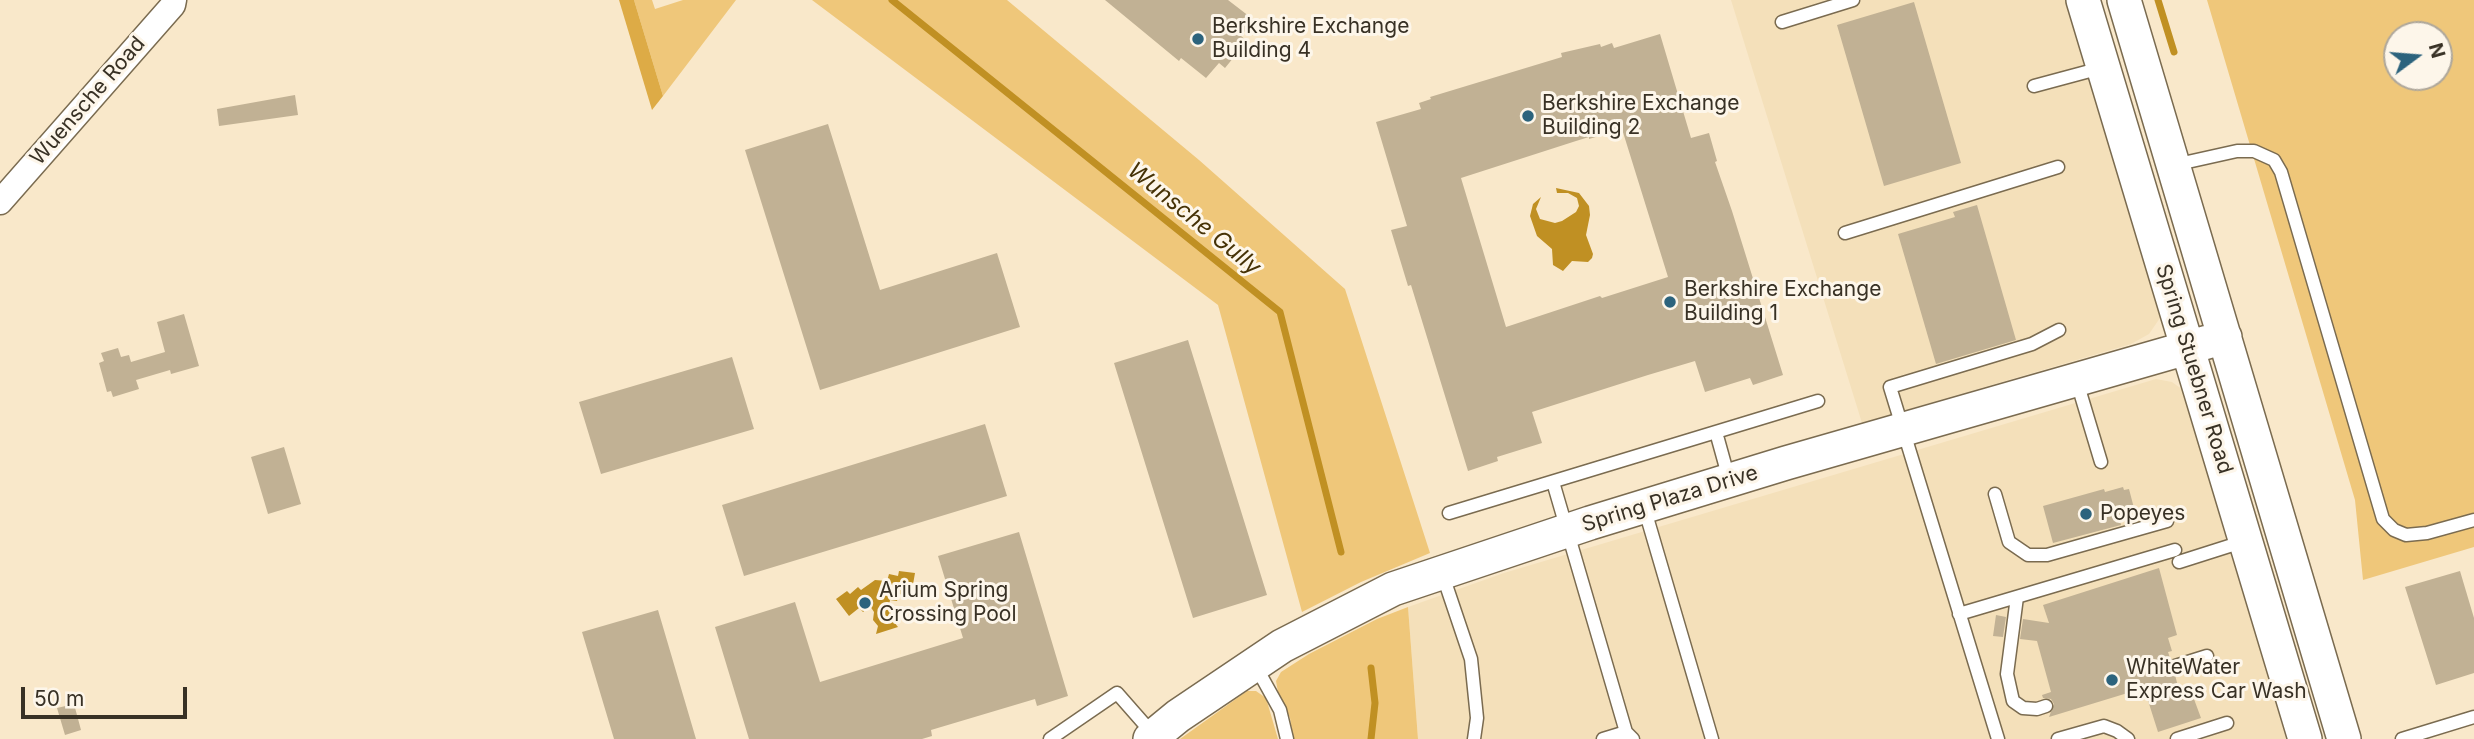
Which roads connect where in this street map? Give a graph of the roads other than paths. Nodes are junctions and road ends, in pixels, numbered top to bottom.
1 (174, 0) edge
2 (1853, 0) edge
3 (2083, 0) edge
4 (2124, 0) edge
5 (1782, 22) dead end
6 (2104, 67) junction
7 (2034, 86) dead end
8 (2174, 165) junction
9 (2058, 167) dead end
10 (0, 202) edge
11 (1845, 233) dead end
12 (2059, 330) dead end
13 (2225, 337) junction
14 (2188, 346) junction
15 (2076, 379) junction
16 (1818, 401) dead end
17 (1903, 429) junction
18 (1716, 432) junction
19 (2101, 463) dead end
20 (1729, 480) junction
21 (1553, 482) junction
22 (1995, 494) dead end
23 (1643, 506) junction
24 (1449, 513) dead end
25 (2474, 520) edge
26 (2167, 521) dead end
27 (1567, 531) junction
28 (2246, 541) junction
29 (1442, 573) junction
30 (2017, 597) junction
31 (1959, 614) junction
32 (2207, 656) dead end
33 (1255, 664) junction
34 (2172, 667) dead end
35 (2046, 706) dead end
36 (2474, 717) edge
37 (2227, 723) dead end
38 (1629, 736) edge
39 (1152, 737) edge
40 (1050, 739) edge
41 (1287, 739) edge
42 (1474, 739) edge
43 (1603, 739) edge
44 (1713, 739) edge
45 (1998, 739) edge
46 (2058, 739) edge
47 (2128, 739) edge
48 (2177, 739) edge
49 (2305, 739) edge
50 (2344, 739) edge
51 (2402, 739) edge

1 - 10 street, Wuensche Road
2 - 5 lane
3 - 6 main road, Spring Stuebner Road
4 - 8 main road, Spring Stuebner Road
6 - 7 lane
6 - 14 main road, Spring Stuebner Road
8 - 13 main road, Spring Stuebner Road
8 - 25 lane
9 - 11 lane
12 - 17 lane
13 - 14 main road, Spring Plaza Drive
13 - 50 main road, Spring Stuebner Road
14 - 15 main road, Spring Plaza Drive
14 - 28 main road, Spring Stuebner Road
15 - 17 main road, Spring Plaza Drive
15 - 19 lane
16 - 18 lane
17 - 20 main road, Spring Plaza Drive
17 - 31 lane
18 - 20 lane
18 - 21 lane
20 - 23 main road, Spring Plaza Drive
21 - 24 lane
21 - 27 lane
22 - 26 lane
23 - 27 main road, Spring Plaza Drive
23 - 44 lane
27 - 29 main road, Spring Plaza Drive
27 - 38 lane
28 - 30 lane
28 - 49 main road, Spring Stuebner Road
29 - 33 main road, Spring Plaza Drive
29 - 42 lane
30 - 31 lane
30 - 35 lane
31 - 45 lane
32 - 34 lane
33 - 39 main road, Spring Plaza Drive
33 - 41 lane
36 - 51 lane
37 - 48 lane
38 - 43 lane
39 - 40 lane
46 - 47 lane

